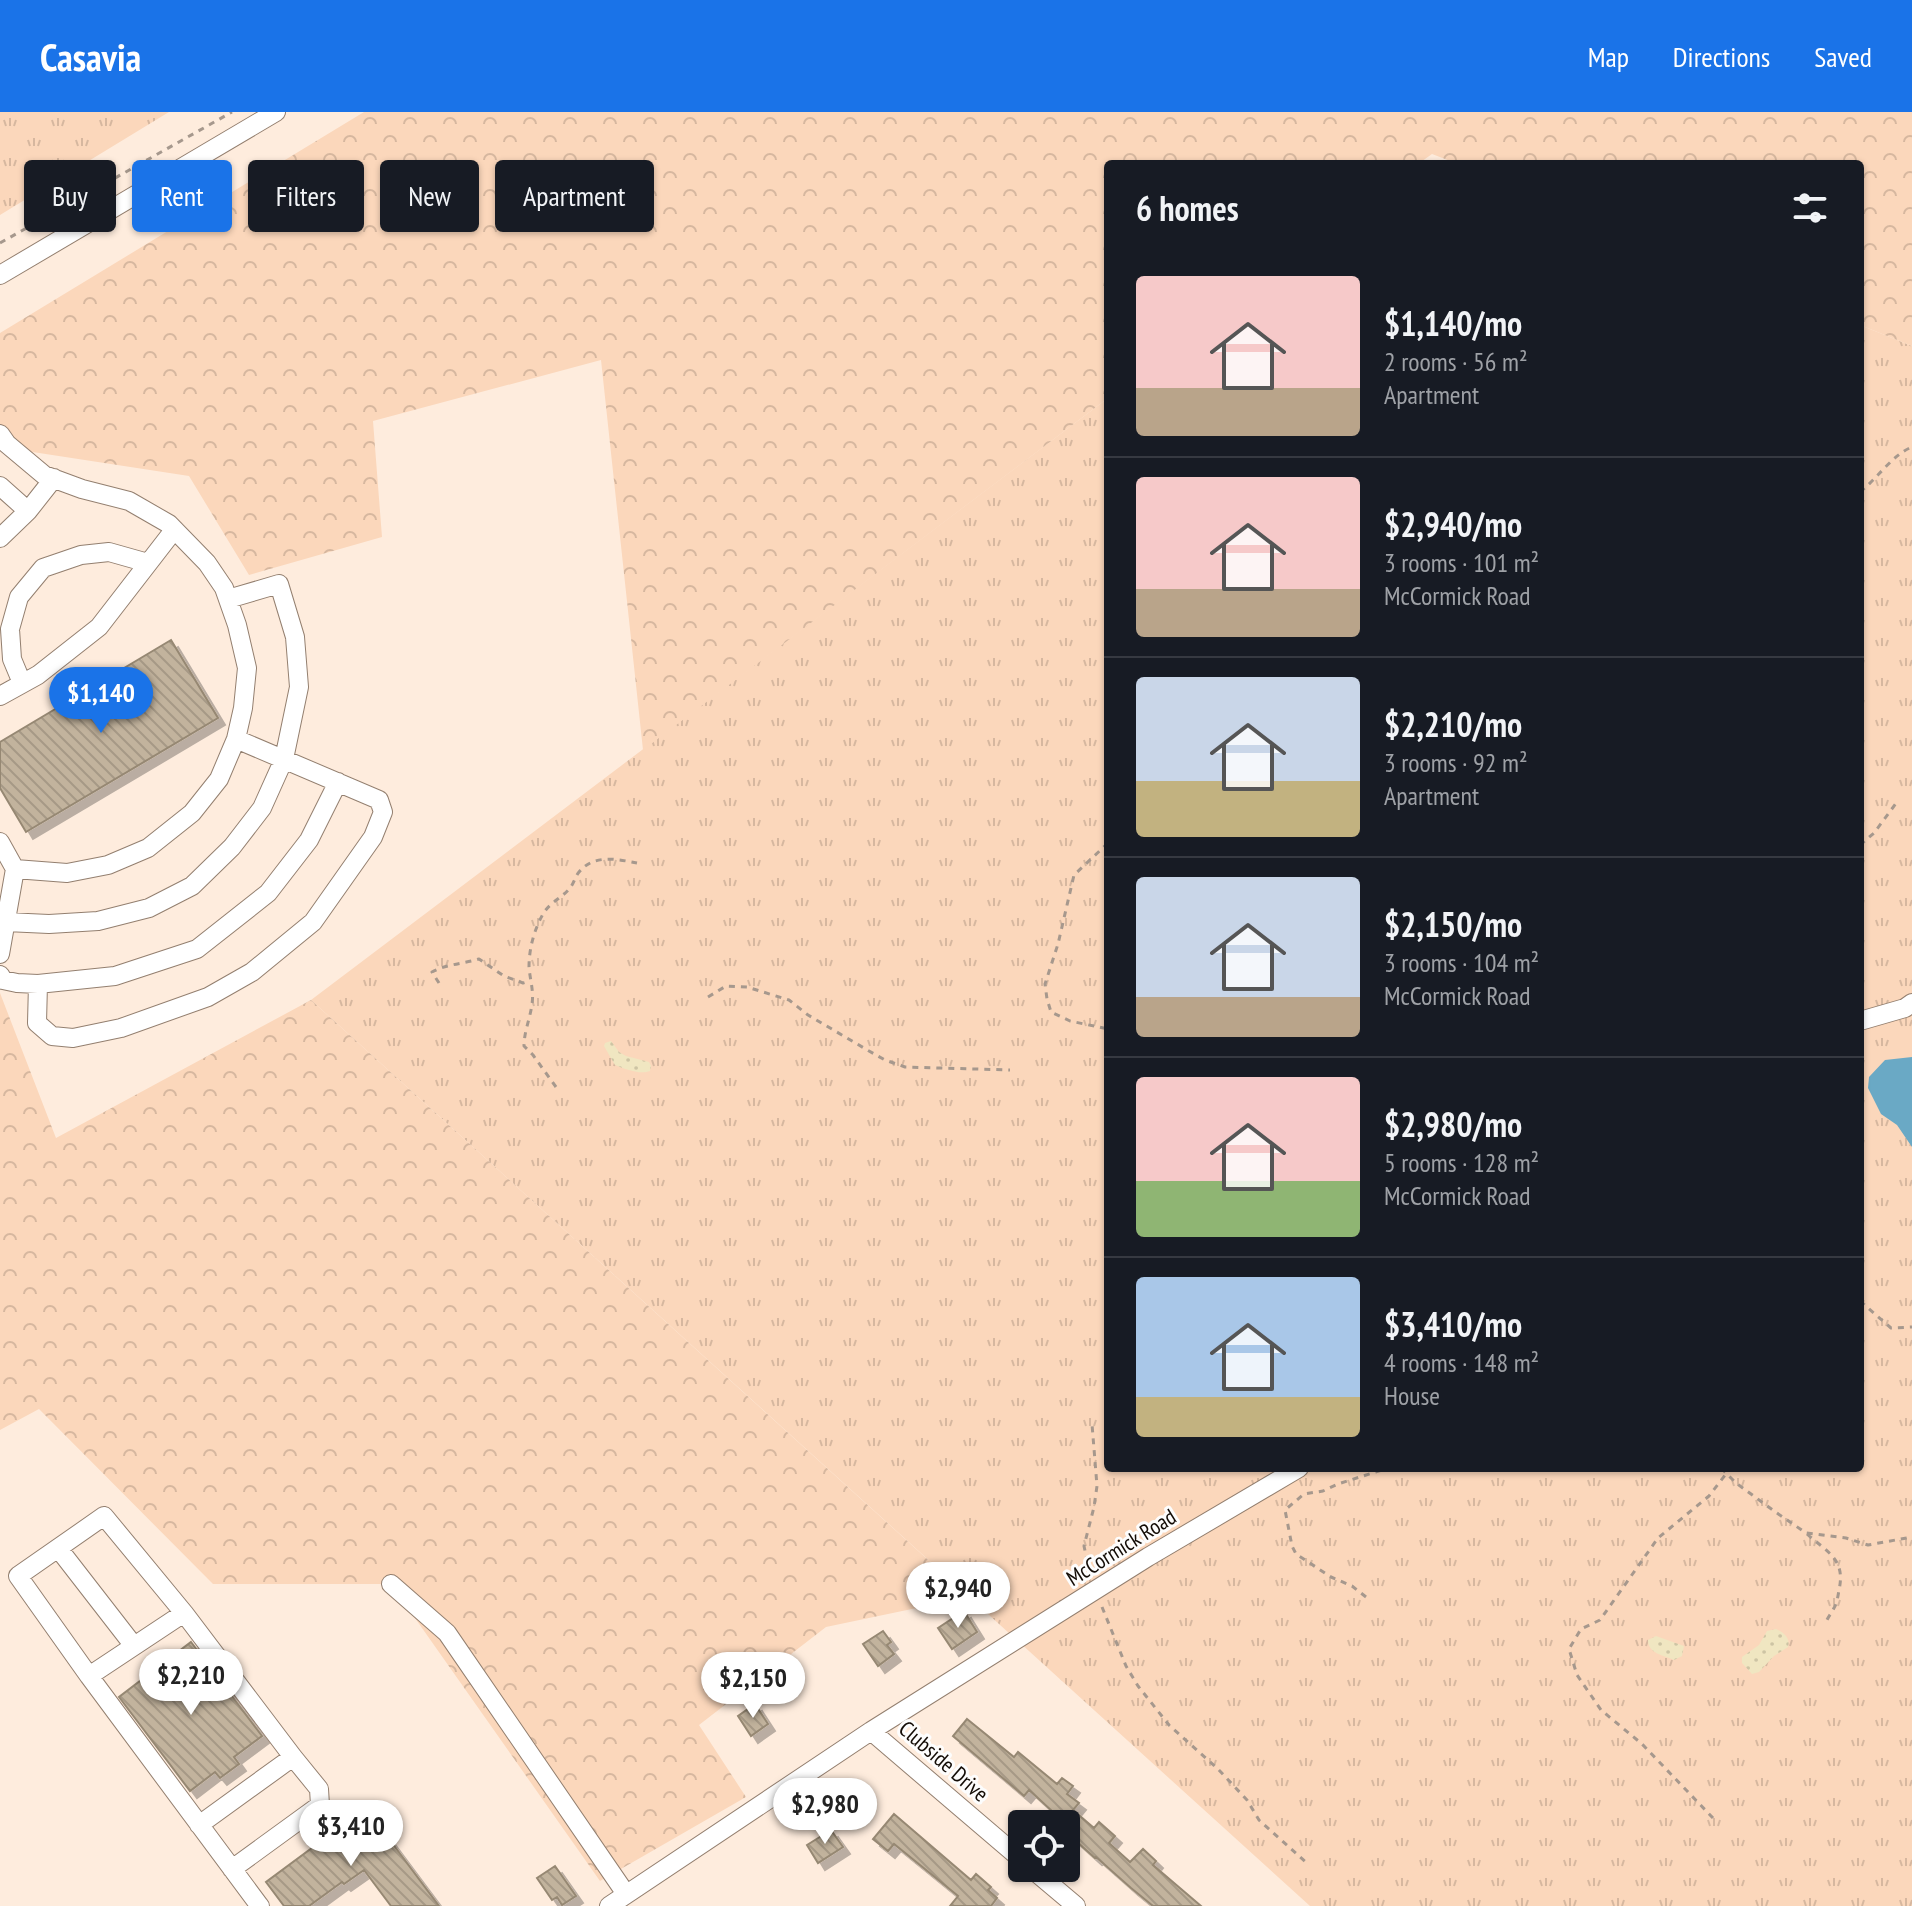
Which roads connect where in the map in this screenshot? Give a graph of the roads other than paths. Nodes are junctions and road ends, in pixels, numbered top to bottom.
1 (276, 112) edge
2 (0, 275) edge
3 (0, 434) edge
4 (54, 478) junction
5 (0, 486) edge
6 (28, 511) junction
7 (174, 530) junction
8 (0, 538) edge
9 (148, 563) junction
10 (228, 599) junction
11 (22, 683) junction
12 (0, 696) edge
13 (236, 739) junction
14 (284, 759) junction
15 (338, 782) junction
16 (0, 842) edge
17 (15, 869) junction
18 (6, 922) junction
19 (0, 954) edge
20 (0, 975) edge
21 (38, 984) junction
22 (1912, 1003) edge
23 (1864, 1020) edge
24 (1292, 1472) edge
25 (58, 1548) junction
26 (391, 1584) dead end
27 (184, 1613) junction
28 (134, 1646) junction
29 (89, 1676) junction
30 (871, 1731) junction
31 (293, 1757) junction
32 (199, 1825) junction
33 (1008, 1848) edge
34 (232, 1869) junction
35 (1048, 1882) edge
36 (626, 1894) junction
37 (260, 1906) edge
38 (609, 1906) edge
39 (1076, 1906) edge

1 - 2 street
3 - 4 street
4 - 6 street
4 - 7 street
5 - 6 street
6 - 8 street
7 - 9 street
7 - 10 street
9 - 11 street
9 - 11 street
10 - 13 street
10 - 14 street
11 - 12 street
13 - 14 street
13 - 17 street
14 - 15 street
14 - 18 street
15 - 21 street
15 - 21 street
16 - 17 street
17 - 18 street
18 - 19 street
20 - 21 street
22 - 23 street
24 - 30 street, McCormick Road
25 - 27 street
25 - 28 street
25 - 29 street
26 - 36 street
27 - 28 street
27 - 31 street
28 - 29 street
29 - 32 street
30 - 33 street, Clubside Drive
30 - 36 street, McCormick Road
31 - 32 street
31 - 34 street
32 - 34 street
34 - 37 street
35 - 39 street
36 - 38 street, McCormick Road

